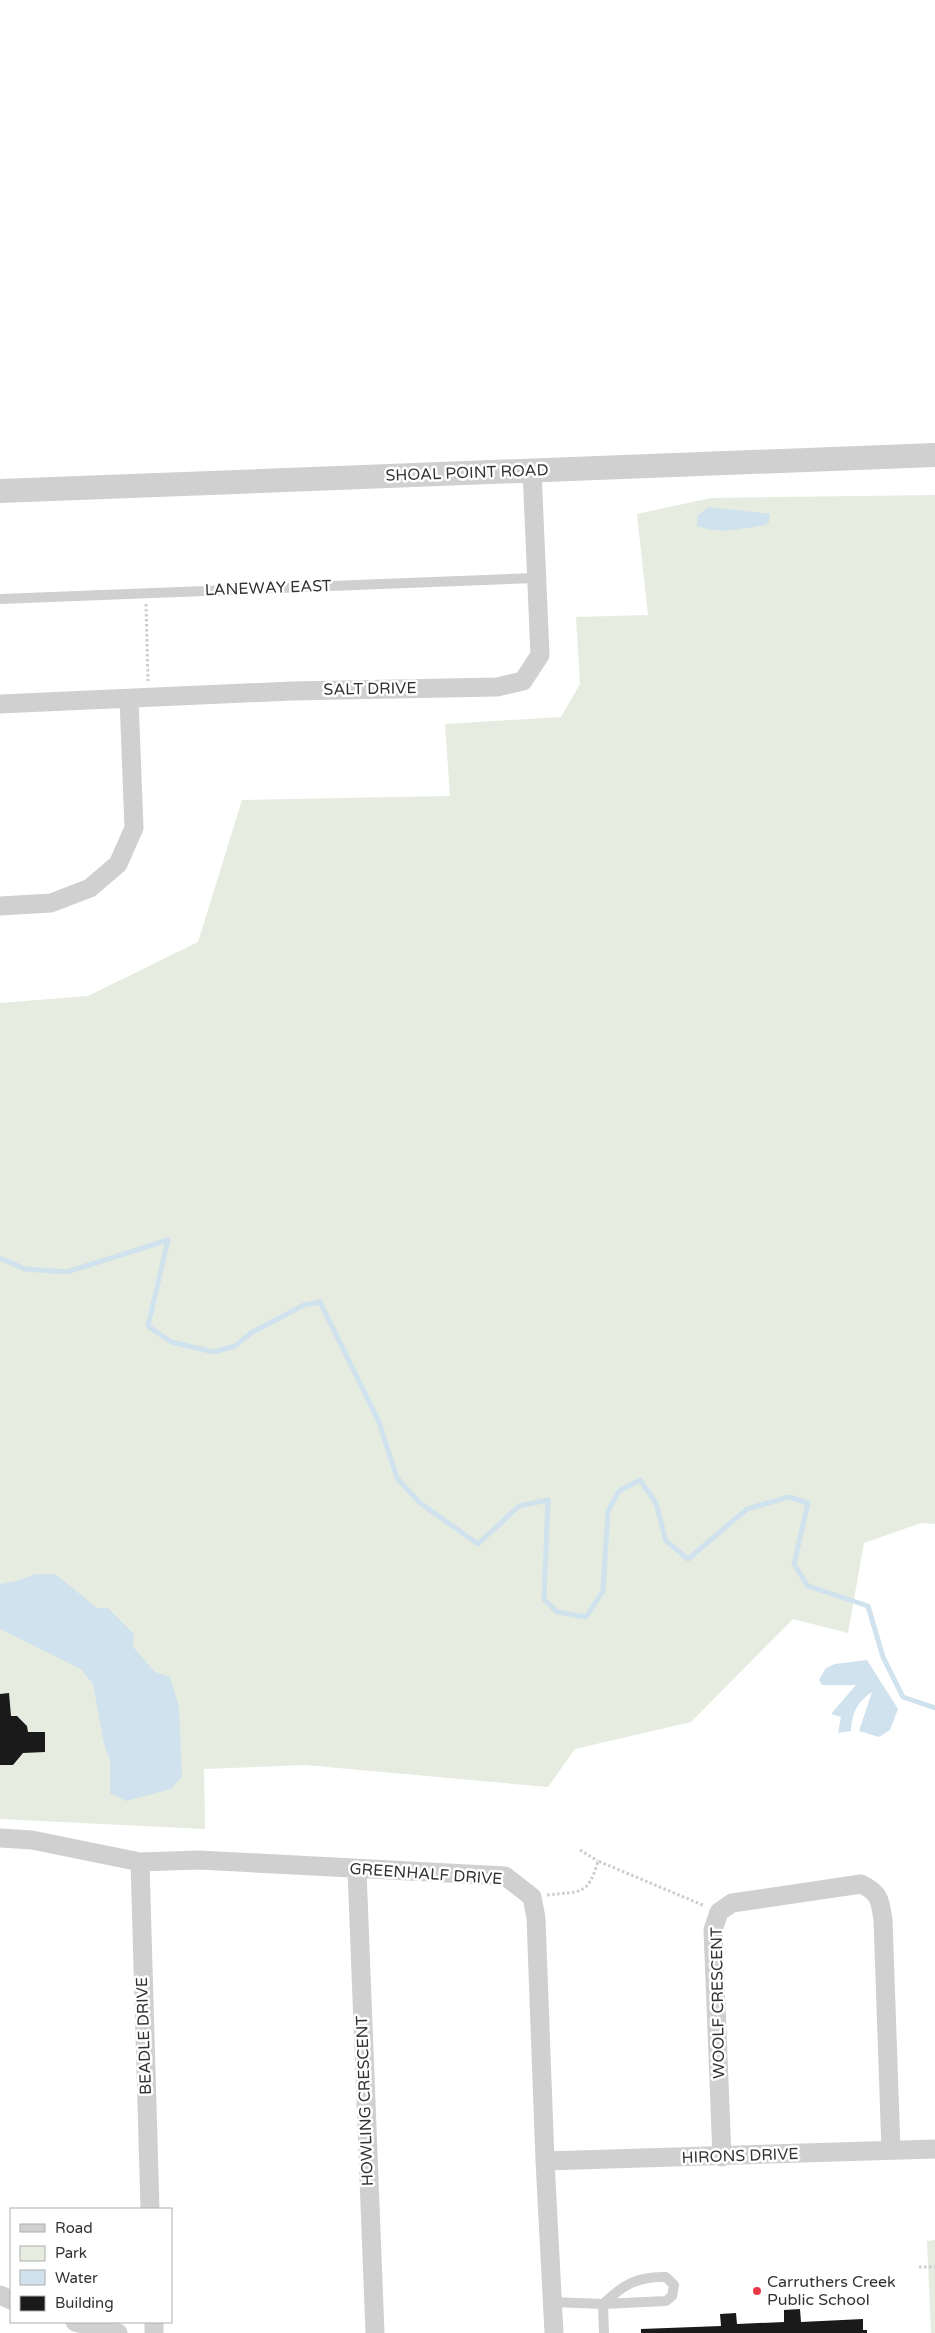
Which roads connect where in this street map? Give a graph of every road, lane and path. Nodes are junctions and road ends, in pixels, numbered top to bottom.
1 (935, 455) edge
2 (532, 470) junction
3 (0, 491) edge
4 (536, 578) junction
5 (146, 593) junction
6 (0, 599) edge
7 (148, 686) dead end
8 (129, 699) junction
9 (0, 704) edge
10 (0, 906) edge
11 (0, 1838) edge
12 (580, 1850) dead end
13 (598, 1860) junction
14 (140, 1862) junction
15 (357, 1870) junction
16 (532, 1897) junction
17 (719, 1912) junction
18 (935, 2149) edge
19 (891, 2150) junction
20 (722, 2157) junction
21 (545, 2162) junction
22 (150, 2208) edge
23 (919, 2267) dead end
24 (935, 2267) edge
25 (553, 2302) junction
26 (603, 2304) junction
27 (79, 2323) edge
28 (118, 2333) edge
29 (375, 2333) edge
30 (554, 2333) edge
31 (604, 2333) edge

1 - 2 street, SHOAL POINT ROAD
2 - 3 street, SHOAL POINT ROAD
2 - 4 street, SALT DRIVE
4 - 5 lane, LANEWAY EAST
4 - 8 street, SALT DRIVE
5 - 6 lane, LANEWAY EAST
5 - 7 path
8 - 9 street, SALT DRIVE
8 - 10 street
11 - 14 street, GREENHALF DRIVE
12 - 13 path
13 - 16 path
13 - 17 path
14 - 15 street, GREENHALF DRIVE
14 - 22 street, BEADLE DRIVE
15 - 16 street, GREENHALF DRIVE
15 - 29 street, HOWLING CRESCENT
16 - 21 street
17 - 19 street, WOOLF CRESCENT
17 - 20 street, WOOLF CRESCENT
18 - 19 street, HIRONS DRIVE
19 - 20 street, HIRONS DRIVE
20 - 21 street, HIRONS DRIVE
21 - 25 street
23 - 24 path
25 - 26 lane
25 - 30 street
26 - 26 lane
26 - 31 lane
27 - 28 street

